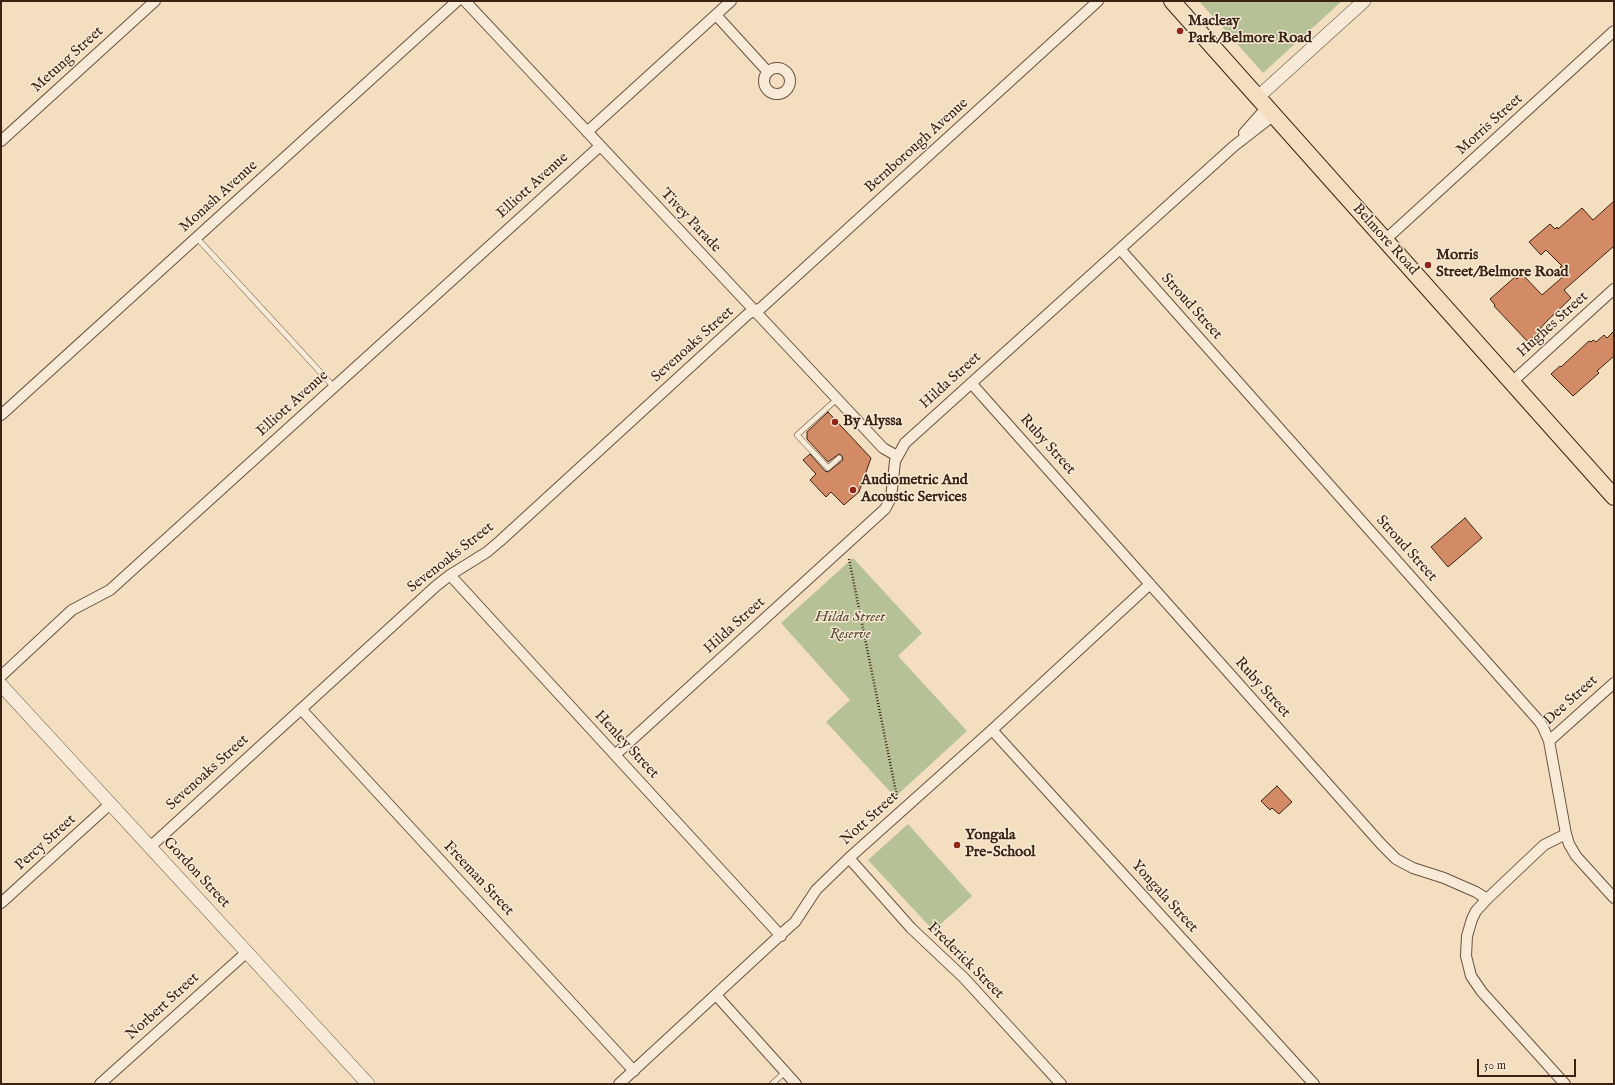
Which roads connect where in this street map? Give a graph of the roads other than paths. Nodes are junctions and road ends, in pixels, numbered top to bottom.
1 (155, 1) edge
2 (457, 1) edge
3 (731, 1) edge
4 (1098, 1) edge
5 (1172, 1) edge
6 (1364, 1) edge
7 (469, 2) edge
8 (716, 15) junction
9 (1614, 31) edge
10 (768, 72) dead end
11 (1266, 107) junction
12 (587, 132) junction
13 (1, 141) edge
14 (600, 146) junction
15 (196, 237) junction
16 (1386, 240) junction
17 (1120, 249) junction
18 (1614, 290) edge
19 (754, 311) junction
20 (1512, 382) junction
21 (972, 383) junction
22 (334, 387) junction
23 (837, 399) junction
24 (1, 415) edge
25 (897, 456) junction
26 (839, 458) dead end
27 (1614, 497) edge
28 (450, 575) junction
29 (1150, 584) junction
30 (1, 676) edge
31 (1614, 683) edge
32 (1, 685) edge
33 (301, 709) junction
34 (992, 730) junction
35 (1549, 741) junction
36 (615, 755) junction
37 (110, 804) junction
38 (1566, 834) junction
39 (150, 847) junction
40 (849, 858) junction
41 (1614, 898) edge
42 (1486, 899) junction
43 (1, 903) edge
44 (781, 936) junction
45 (247, 952) junction
46 (716, 995) junction
47 (634, 1070) junction
48 (785, 1072) junction
49 (100, 1084) edge
50 (368, 1084) edge
51 (619, 1084) edge
52 (772, 1084) edge
53 (796, 1084) edge
54 (1061, 1084) edge
55 (1314, 1084) edge
56 (1565, 1084) edge

1 - 13 street, Metung Street
2 - 15 street, Monash Avenue
3 - 8 street
4 - 19 street, Bernborough Avenue
5 - 11 main road, Belmore Road
6 - 11 street
7 - 12 street, Tivey Parade
8 - 10 street
8 - 12 street
9 - 16 street, Morris Street
11 - 16 main road, Belmore Road
11 - 17 street, Hilda Street
12 - 14 street, Tivey Parade
14 - 19 street, Tivey Parade
14 - 22 street, Elliott Avenue
15 - 22 lane
15 - 24 street, Monash Avenue
16 - 20 main road, Belmore Road
17 - 21 street, Hilda Street
17 - 35 street, Stroud Street
18 - 20 street, Hughes Street
19 - 23 street, Tivey Parade
19 - 28 street, Sevenoaks Street
20 - 27 main road, Belmore Road
21 - 25 street, Hilda Street
21 - 29 street, Ruby Street
22 - 30 street, Elliott Avenue
23 - 25 street, Tivey Parade
23 - 26 lane
25 - 36 street, Hilda Street
28 - 33 street, Sevenoaks Street
28 - 36 street, Henley Street
29 - 34 street, Nott Street
29 - 42 street, Ruby Street
31 - 35 street, Dee Street
32 - 37 street, Gordon Street
33 - 39 street, Sevenoaks Street
33 - 47 street, Freeman Street
34 - 40 street, Nott Street
34 - 55 street, Yongala Street
35 - 38 street, Stroud Street
36 - 44 street, Henley Street
37 - 39 street, Gordon Street
37 - 43 street, Percy Street
38 - 41 street, Stroud Street
38 - 42 street
39 - 45 street, Gordon Street
40 - 44 street, Nott Street
40 - 54 street, Frederick Street
42 - 56 street
44 - 46 street, Nott Street
45 - 49 street, Norbert Street
45 - 50 street, Gordon Street
46 - 47 street, Nott Street
46 - 48 street
47 - 51 street, Nott Street
48 - 52 lane
48 - 53 street

